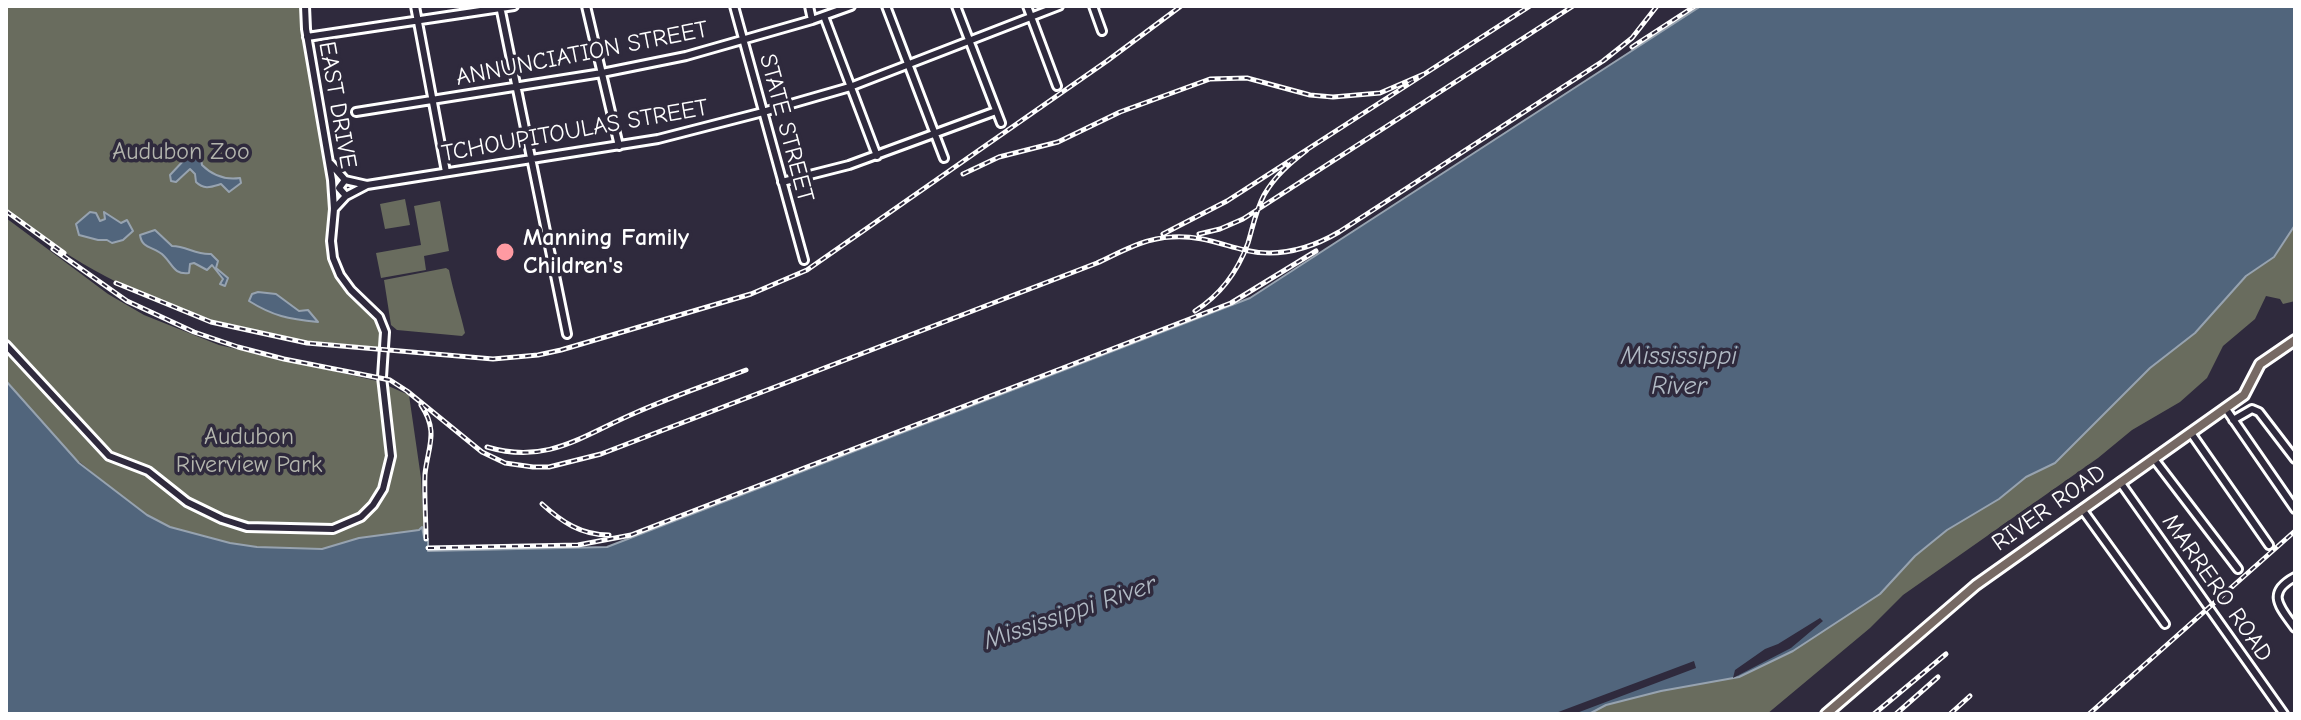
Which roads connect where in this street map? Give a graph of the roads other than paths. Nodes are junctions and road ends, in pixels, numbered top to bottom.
1 (305, 6) edge
2 (415, 6) edge
3 (514, 6) edge
4 (586, 6) edge
5 (734, 6) edge
6 (809, 6) edge
7 (851, 6) edge
8 (886, 6) edge
9 (956, 6) edge
10 (1027, 6) edge
11 (1059, 6) edge
12 (1093, 6) edge
13 (501, 7) edge
14 (824, 16) junction
15 (1031, 17) junction
16 (812, 20) junction
17 (418, 22) junction
18 (1102, 31) dead end
19 (307, 37) junction
20 (743, 40) junction
21 (969, 41) junction
22 (909, 65) junction
23 (602, 73) junction
24 (517, 86) junction
25 (1057, 86) dead end
26 (850, 87) junction
27 (432, 100) junction
28 (996, 111) junction
29 (356, 112) dead end
30 (763, 112) junction
31 (1001, 123) dead end
32 (935, 134) junction
33 (619, 146) junction
34 (877, 156) junction
35 (944, 158) dead end
36 (532, 160) junction
37 (330, 163) junction
38 (446, 172) junction
39 (345, 180) junction
40 (782, 182) junction
41 (367, 185) junction
42 (346, 196) junction
43 (334, 209) junction
44 (804, 260) dead end
45 (567, 334) dead end
46 (2295, 340) edge
47 (6, 345) edge
48 (2226, 409) junction
49 (2233, 420) junction
50 (2191, 433) junction
51 (2154, 459) junction
52 (2295, 459) edge
53 (2120, 482) junction
54 (2082, 509) junction
55 (2295, 509) edge
56 (2269, 545) dead end
57 (2238, 569) dead end
58 (2295, 577) edge
59 (2165, 624) dead end
60 (2295, 628) edge
61 (1826, 714) edge
62 (2284, 714) edge

1 - 19 street, EAST DRIVE
2 - 17 street
3 - 13 street
4 - 23 street
5 - 20 street, STATE STREET
6 - 16 street
7 - 14 street, ANNUNCIATION STREET
8 - 22 street
9 - 21 street
10 - 15 street
11 - 15 street, TCHOUPITOULAS STREET
12 - 18 street
13 - 17 street
13 - 24 street
14 - 16 street, ANNUNCIATION STREET
14 - 26 street
15 - 21 street, TCHOUPITOULAS STREET
15 - 25 street
16 - 20 street, ANNUNCIATION STREET
17 - 19 street
17 - 27 street
19 - 37 street, EAST DRIVE
20 - 23 street, ANNUNCIATION STREET
20 - 30 street, STATE STREET
21 - 22 street, TCHOUPITOULAS STREET
21 - 28 street
22 - 26 street, TCHOUPITOULAS STREET
22 - 32 street
23 - 24 street, ANNUNCIATION STREET
23 - 33 street
24 - 27 street, ANNUNCIATION STREET
24 - 36 street
26 - 30 street, TCHOUPITOULAS STREET
26 - 34 street
27 - 29 street, ANNUNCIATION STREET
27 - 38 street
28 - 31 street
28 - 32 street
30 - 33 street, TCHOUPITOULAS STREET
30 - 40 street, STATE STREET
32 - 34 street
32 - 35 street
33 - 36 street, TCHOUPITOULAS STREET
34 - 40 street
36 - 38 street, TCHOUPITOULAS STREET
36 - 45 street
37 - 39 street
37 - 43 street, EAST DRIVE
38 - 41 street, TCHOUPITOULAS STREET
39 - 41 street, TCHOUPITOULAS STREET
39 - 42 street
40 - 44 street, STATE STREET
41 - 42 street, TCHOUPITOULAS STREET
42 - 43 street, TCHOUPITOULAS STREET
43 - 47 street, EAST DRIVE
46 - 48 main road, RIVER ROAD
48 - 49 street
48 - 50 main road, RIVER ROAD
49 - 52 street
49 - 55 street
50 - 51 main road, RIVER ROAD
50 - 56 street
51 - 53 main road, RIVER ROAD
51 - 57 street
53 - 54 main road, RIVER ROAD
53 - 62 street, MARRERO ROAD
54 - 59 street
54 - 61 main road, RIVER ROAD
58 - 60 street

